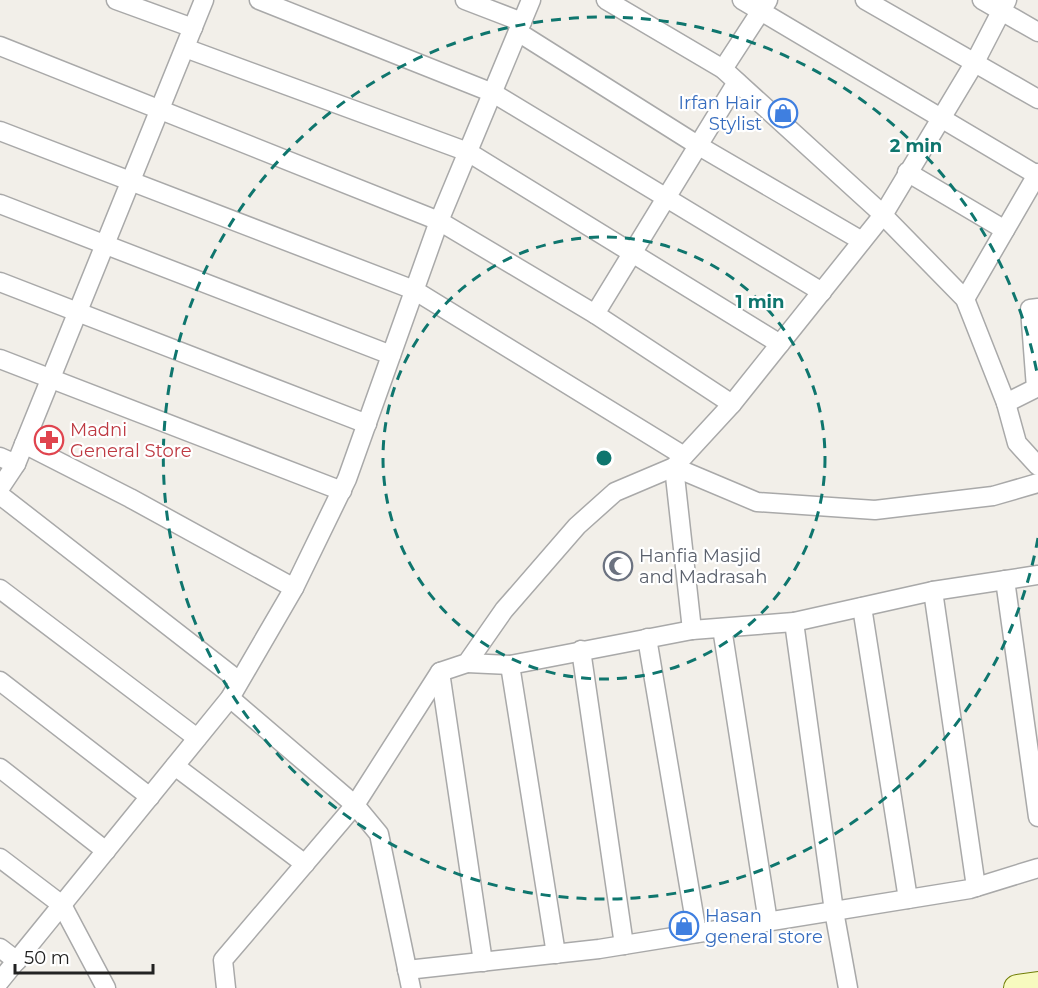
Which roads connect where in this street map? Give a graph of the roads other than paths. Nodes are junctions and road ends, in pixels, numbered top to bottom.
1 (116, 0) edge
2 (204, 0) edge
3 (259, 0) edge
4 (465, 0) edge
5 (531, 0) edge
6 (606, 0) edge
7 (742, 0) edge
8 (865, 0) edge
9 (982, 0) edge
10 (1004, 5) edge
11 (764, 6) edge
12 (520, 27) junction
13 (193, 28) junction
14 (1038, 32) edge
15 (0, 46) edge
16 (185, 48) junction
17 (975, 62) junction
18 (723, 69) junction
19 (737, 82) junction
20 (493, 93) junction
21 (1038, 99) edge
22 (161, 108) junction
23 (940, 117) junction
24 (0, 130) edge
25 (699, 146) junction
26 (468, 152) junction
27 (907, 172) junction
28 (1037, 174) edge
29 (131, 180) junction
30 (667, 197) junction
31 (0, 204) edge
32 (883, 215) junction
33 (439, 221) junction
34 (1005, 230) junction
35 (862, 241) junction
36 (104, 247) junction
37 (632, 253) junction
38 (0, 282) edge
39 (414, 290) junction
40 (822, 292) junction
41 (965, 299) junction
42 (1038, 308) edge
43 (78, 312) junction
44 (595, 314) junction
45 (780, 344) junction
46 (391, 355) junction
47 (0, 359) edge
48 (51, 378) junction
49 (1005, 403) junction
50 (732, 404) junction
51 (367, 424) junction
52 (24, 444) junction
53 (8, 460) edge
54 (679, 462) junction
55 (1038, 466) edge
56 (1038, 483) edge
57 (0, 488) edge
58 (342, 491) junction
59 (0, 495) edge
60 (1038, 575) edge
61 (1005, 580) junction
62 (294, 588) junction
63 (0, 589) edge
64 (933, 591) junction
65 (862, 607) junction
66 (794, 622) junction
67 (722, 628) junction
68 (692, 630) junction
69 (647, 638) junction
70 (581, 650) junction
71 (467, 663) junction
72 (510, 665) junction
73 (440, 672) junction
74 (0, 681) edge
75 (239, 681) junction
76 (230, 698) junction
77 (197, 738) junction
78 (175, 766) junction
79 (0, 768) edge
80 (150, 797) junction
81 (355, 805) junction
82 (1038, 817) edge
83 (106, 851) junction
84 (0, 858) edge
85 (305, 864) junction
86 (1038, 868) edge
87 (976, 887) junction
88 (908, 899) junction
89 (62, 905) junction
90 (834, 911) junction
91 (768, 922) junction
92 (697, 933) junction
93 (624, 945) junction
94 (0, 948) edge
95 (556, 954) junction
96 (17, 961) junction
97 (483, 962) junction
98 (409, 979) edge
99 (0, 981) edge
100 (1038, 985) edge
101 (106, 988) edge
102 (226, 988) edge
103 (848, 988) edge
104 (1017, 988) edge

1 - 13 street
2 - 13 street
3 - 20 street
4 - 12 street
5 - 12 street
6 - 18 street
7 - 11 street
8 - 17 street
9 - 10 street
10 - 14 street
10 - 17 street
11 - 18 street
11 - 23 street
12 - 20 street
12 - 25 street
13 - 16 street
15 - 22 street
16 - 22 street
16 - 26 street
17 - 21 street
17 - 23 street
18 - 19 street
19 - 25 street
19 - 32 street
20 - 26 street
20 - 30 street
22 - 29 street
22 - 33 street
23 - 27 street
23 - 28 street
24 - 29 street
25 - 30 street
25 - 35 street
26 - 33 street
26 - 37 street
27 - 32 street
27 - 34 street
28 - 34 street
29 - 36 street
29 - 39 street
30 - 37 street
30 - 40 street
31 - 36 street
32 - 35 street
32 - 41 street
33 - 39 street
33 - 44 street
34 - 41 street
35 - 40 street
36 - 43 street
36 - 46 street
37 - 44 street
37 - 45 street
38 - 43 street
39 - 46 street
39 - 54 street
40 - 45 street
41 - 49 street
42 - 49 street
43 - 48 street
43 - 51 street
44 - 50 street
45 - 50 street
46 - 51 street
47 - 48 street
48 - 52 street
48 - 58 street
49 - 55 street
50 - 54 street
51 - 58 street
52 - 53 street
52 - 62 street
53 - 57 street
54 - 56 street
54 - 68 street
54 - 71 street
58 - 62 street
59 - 75 street
60 - 61 street
61 - 64 street
61 - 82 street
62 - 75 street
63 - 77 street
64 - 65 street
64 - 87 street
65 - 66 street
65 - 88 street
66 - 67 street
66 - 90 street
67 - 68 street
67 - 91 street
68 - 69 street
69 - 70 street
69 - 92 street
70 - 72 street
70 - 93 street
71 - 72 street
71 - 73 street
72 - 95 street
73 - 81 street
73 - 97 street
74 - 80 street
75 - 76 street
76 - 77 street
76 - 81 street
77 - 78 street
78 - 80 street
78 - 85 street
79 - 83 street
80 - 83 street
81 - 85 street
81 - 98 street
83 - 89 street
84 - 89 street
85 - 102 street
86 - 87 street
87 - 88 street
88 - 90 street
89 - 96 street
89 - 101 street
90 - 91 street
90 - 103 street
91 - 92 street
92 - 93 street
93 - 95 street
94 - 96 street
95 - 97 street
96 - 99 street
97 - 98 street
100 - 104 main road

